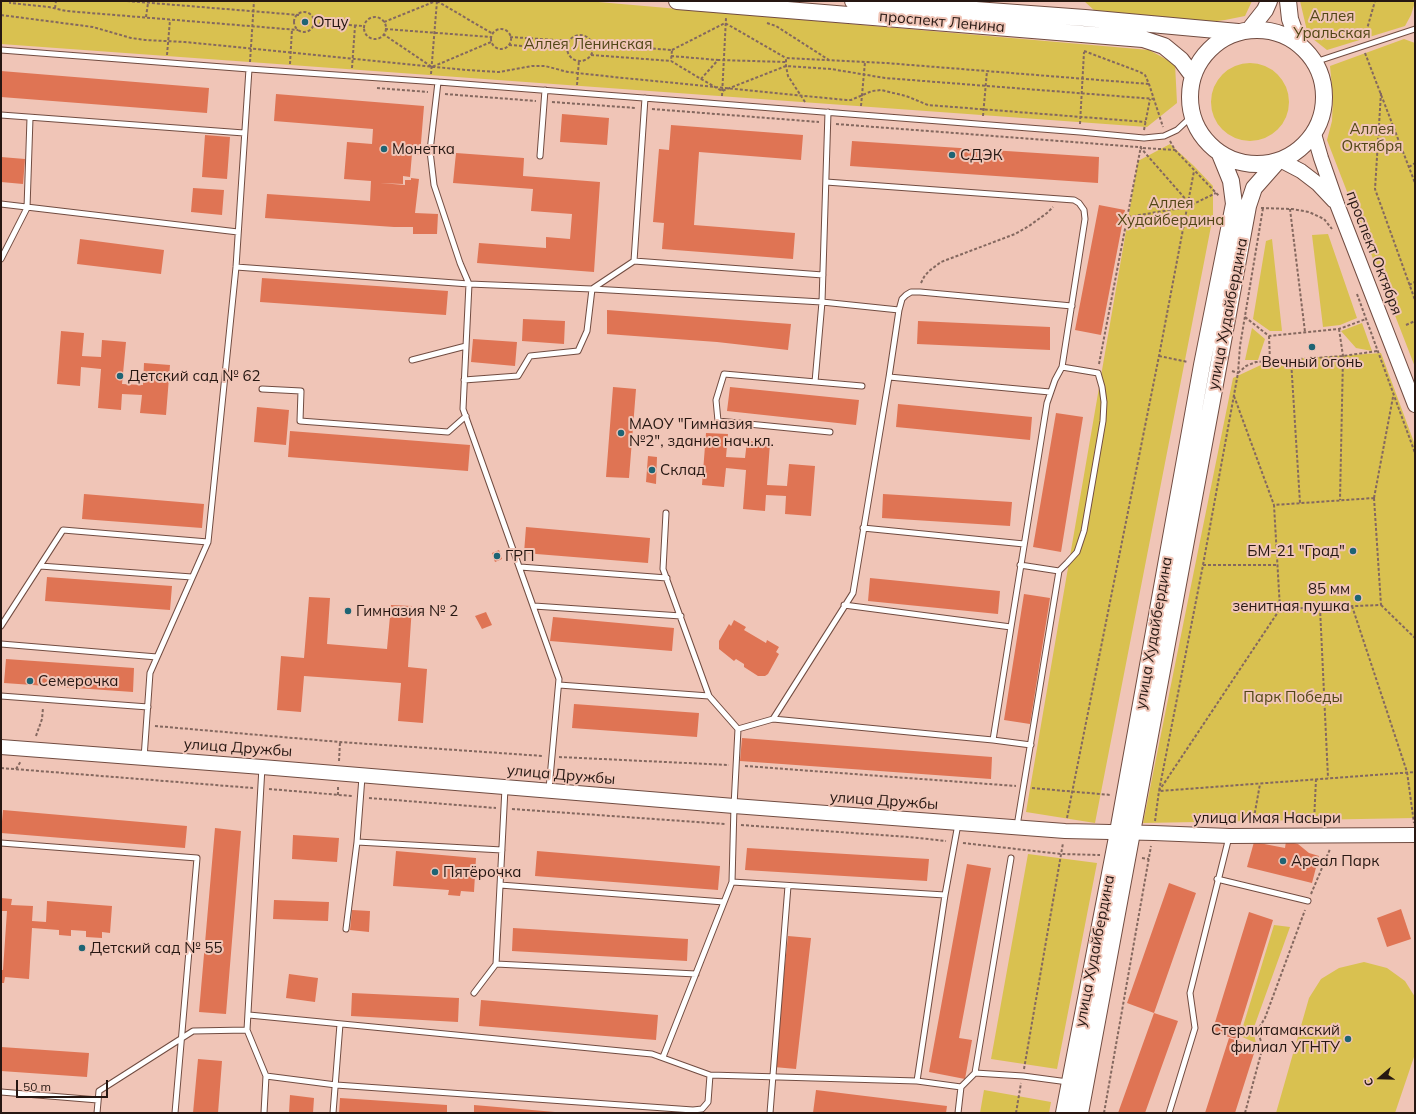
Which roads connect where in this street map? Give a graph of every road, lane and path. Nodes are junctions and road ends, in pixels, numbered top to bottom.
1 (10, 1) edge
2 (56, 1) edge
3 (127, 1) edge
4 (254, 1) edge
5 (436, 1) edge
6 (677, 1) edge
7 (852, 1) edge
8 (1269, 1) edge
9 (1288, 1) edge
10 (1374, 1) edge
11 (148, 3) junction
12 (55, 8) junction
13 (253, 11) junction
14 (299, 14) junction
15 (1, 15) edge
16 (726, 15) dead end
17 (146, 18) junction
18 (726, 19) junction
19 (733, 19) dead end
20 (170, 20) junction
21 (384, 22) junction
22 (762, 22) dead end
23 (314, 23) junction
24 (725, 23) junction
25 (355, 26) junction
26 (364, 26) junction
27 (252, 27) junction
28 (292, 29) junction
29 (385, 29) junction
30 (1415, 29) edge
31 (298, 30) junction
32 (1245, 31) junction
33 (434, 33) junction
34 (383, 34) junction
35 (493, 34) junction
36 (491, 37) junction
37 (510, 38) junction
38 (168, 41) junction
39 (570, 41) junction
40 (491, 42) junction
41 (592, 44) junction
42 (1298, 44) junction
43 (509, 45) junction
44 (1084, 46) dead end
45 (1362, 46) junction
46 (250, 49) junction
47 (568, 49) junction
48 (1, 50) edge
49 (672, 50) junction
50 (1084, 52) junction
51 (291, 53) junction
52 (591, 55) junction
53 (671, 56) junction
54 (786, 58) junction
55 (353, 59) junction
56 (579, 60) junction
57 (718, 60) junction
58 (723, 60) junction
59 (830, 60) junction
60 (671, 61) junction
61 (786, 62) junction
62 (865, 62) junction
63 (1315, 62) junction
64 (166, 63) junction
65 (786, 66) junction
66 (432, 67) junction
67 (249, 69) junction
68 (987, 71) junction
69 (290, 72) junction
70 (578, 73) junction
71 (864, 74) junction
72 (352, 76) junction
73 (1193, 76) junction
74 (1082, 78) junction
75 (701, 79) junction
76 (430, 81) junction
77 (438, 82) junction
78 (1150, 84) junction
79 (986, 86) junction
80 (375, 87) dead end
81 (716, 88) junction
82 (728, 89) junction
83 (545, 90) junction
84 (722, 90) junction
85 (437, 93) junction
86 (576, 93) junction
87 (1082, 94) junction
88 (1381, 94) junction
89 (862, 95) junction
90 (802, 96) junction
91 (645, 98) junction
92 (1150, 99) junction
93 (1155, 99) junction
94 (544, 101) junction
95 (576, 104) junction
96 (721, 104) junction
97 (645, 109) junction
98 (984, 109) junction
99 (807, 110) junction
100 (828, 112) junction
101 (861, 114) junction
102 (1, 115) edge
103 (720, 115) junction
104 (1192, 116) junction
105 (1081, 117) junction
106 (30, 118) junction
107 (807, 122) junction
108 (1146, 122) junction
109 (828, 123) junction
110 (982, 124) junction
111 (860, 126) junction
112 (1080, 132) junction
113 (244, 133) junction
114 (1314, 134) junction
115 (981, 135) junction
116 (1166, 135) junction
117 (1142, 138) junction
118 (1079, 143) junction
119 (1140, 148) junction
120 (1175, 150) junction
121 (1220, 154) junction
122 (540, 156) dead end
123 (1279, 161) junction
124 (1415, 163) edge
125 (1409, 167) junction
126 (1194, 170) junction
127 (826, 182) junction
128 (1415, 183) edge
129 (1216, 193) junction
130 (1055, 198) junction
131 (1221, 198) dead end
132 (1188, 202) junction
133 (1, 204) edge
134 (1337, 204) junction
135 (1187, 207) junction
136 (28, 208) junction
137 (1256, 208) dead end
138 (1264, 208) junction
139 (1290, 209) junction
140 (1128, 217) junction
141 (1334, 231) dead end
142 (238, 232) junction
143 (1, 259) edge
144 (634, 261) junction
145 (236, 267) junction
146 (823, 275) junction
147 (1415, 282) edge
148 (469, 284) junction
149 (1409, 285) junction
150 (592, 289) junction
151 (1355, 290) dead end
152 (920, 292) junction
153 (1415, 300) edge
154 (822, 302) junction
155 (1072, 306) junction
156 (900, 310) junction
157 (1245, 318) junction
158 (1366, 319) junction
159 (1415, 321) edge
160 (1406, 325) dead end
161 (1340, 329) junction
162 (1306, 332) junction
163 (1268, 336) junction
164 (466, 346) junction
165 (1377, 351) junction
166 (1159, 356) junction
167 (1343, 356) junction
168 (412, 360) dead end
169 (1291, 360) junction
170 (1270, 362) junction
171 (1191, 363) dead end
172 (1062, 367) junction
173 (1238, 372) junction
174 (1098, 373) junction
175 (889, 377) junction
176 (464, 380) junction
177 (815, 382) junction
178 (862, 386) dead end
179 (262, 389) dead end
180 (1050, 392) junction
181 (1234, 396) junction
182 (1394, 396) junction
183 (1415, 405) edge
184 (466, 416) junction
185 (830, 432) dead end
186 (1415, 453) edge
187 (1374, 498) junction
188 (1340, 500) junction
189 (1300, 503) junction
190 (1274, 505) junction
191 (666, 513) dead end
192 (863, 528) junction
193 (208, 542) junction
194 (1024, 544) junction
195 (1020, 565) junction
196 (1203, 565) junction
197 (40, 566) junction
198 (1278, 566) junction
199 (520, 567) junction
200 (1059, 571) junction
201 (192, 577) junction
202 (667, 578) junction
203 (844, 605) junction
204 (1381, 605) junction
205 (534, 606) junction
206 (1352, 606) junction
207 (1320, 607) junction
208 (1280, 609) junction
209 (681, 616) junction
210 (1, 626) edge
211 (1011, 627) junction
212 (1415, 638) edge
213 (1, 644) edge
214 (157, 657) junction
215 (559, 685) junction
216 (1, 696) edge
217 (709, 696) junction
218 (44, 699) junction
219 (148, 707) junction
220 (772, 719) junction
221 (146, 725) junction
222 (738, 729) junction
223 (993, 740) junction
224 (34, 741) dead end
225 (340, 742) junction
226 (1031, 745) junction
227 (1, 747) edge
228 (552, 757) junction
229 (144, 758) junction
230 (339, 766) dead end
231 (736, 766) junction
232 (262, 767) junction
233 (1, 768) edge
234 (1407, 772) junction
235 (1415, 772) edge
236 (362, 776) junction
237 (1328, 778) junction
238 (1316, 779) junction
239 (1260, 783) junction
240 (505, 787) junction
241 (1024, 787) junction
242 (261, 788) junction
243 (549, 790) junction
244 (1072, 791) junction
245 (1159, 791) junction
246 (1113, 796) dead end
247 (361, 797) junction
248 (734, 806) junction
249 (504, 808) junction
250 (1067, 819) dead end
251 (958, 823) junction
252 (733, 824) junction
253 (1155, 824) dead end
254 (1017, 827) junction
255 (1415, 829) edge
256 (1125, 832) junction
257 (1314, 835) junction
258 (1336, 835) junction
259 (1415, 835) edge
260 (1229, 836) junction
261 (1251, 836) junction
262 (357, 842) junction
263 (955, 842) junction
264 (1063, 842) dead end
265 (1151, 842) dead end
266 (1, 843) edge
267 (502, 850) junction
268 (1061, 854) junction
269 (1011, 858) dead end
270 (1138, 858) dead end
271 (1149, 859) junction
272 (1217, 879) junction
273 (732, 882) junction
274 (500, 885) junction
275 (788, 886) junction
276 (945, 895) junction
277 (1308, 901) junction
278 (724, 902) junction
279 (346, 929) dead end
280 (496, 964) junction
281 (696, 974) junction
282 (474, 993) dead end
283 (249, 1015) junction
284 (340, 1024) junction
285 (247, 1030) junction
286 (181, 1038) junction
287 (662, 1058) junction
288 (975, 1073) junction
289 (710, 1075) junction
290 (266, 1076) junction
291 (1023, 1076) junction
292 (772, 1078) junction
293 (918, 1081) junction
294 (1077, 1084) junction
295 (336, 1085) junction
296 (961, 1087) junction
297 (1, 1092) edge
298 (98, 1100) junction
299 (97, 1113) edge
300 (175, 1113) edge
301 (264, 1113) edge
302 (333, 1113) edge
303 (770, 1113) edge
304 (958, 1113) edge
305 (1016, 1113) edge
306 (1064, 1113) edge
307 (1080, 1113) edge
308 (1104, 1113) edge
309 (1169, 1113) edge
310 (1245, 1113) edge

1 - 12 path
2 - 12 path
3 - 11 path
4 - 13 path
5 - 21 path
5 - 33 path
5 - 35 path
6 - 73 main road, проспект Ленина
7 - 32 main road, проспект Ленина
8 - 32 main road
9 - 42 main road
10 - 45 path
11 - 13 path
11 - 17 path
12 - 17 path
13 - 14 path
13 - 27 path
14 - 23 path
14 - 31 path
15 - 38 path
16 - 18 path
17 - 20 path
18 - 19 path
18 - 24 path
20 - 27 path
20 - 38 path
21 - 26 path
21 - 29 path
22 - 59 path
23 - 25 path
23 - 31 path
24 - 49 path
24 - 54 path
24 - 58 path
25 - 26 path
25 - 55 path
26 - 34 path
27 - 28 path
27 - 46 path
28 - 31 path
28 - 51 path
29 - 33 path
29 - 34 path
30 - 45 lane
32 - 42 main road
32 - 73 main road
33 - 36 path
33 - 66 path
34 - 66 path
35 - 36 path
35 - 37 path
36 - 40 path
37 - 39 path
37 - 43 path
38 - 46 path
38 - 64 path
39 - 41 path
39 - 47 path
40 - 43 path
40 - 66 path
41 - 49 path
41 - 52 path
42 - 63 main road
43 - 47 path
44 - 50 path
45 - 63 lane
45 - 88 path
46 - 51 path
46 - 67 path
47 - 56 path
48 - 64 lane
49 - 53 path
50 - 74 path
50 - 78 path
51 - 55 path
51 - 69 path
52 - 56 path
52 - 60 path
53 - 57 path
53 - 60 path
54 - 59 path
54 - 61 path
55 - 66 path
55 - 72 path
56 - 70 path
57 - 58 path
57 - 75 path
58 - 61 path
58 - 84 path
59 - 62 path
60 - 75 path
61 - 65 path
62 - 68 path
62 - 71 path
63 - 114 main road
64 - 67 lane
65 - 71 path
65 - 82 path
65 - 90 path
66 - 70 path
66 - 76 path
67 - 69 lane
67 - 113 lane
68 - 74 path
68 - 79 path
69 - 72 lane
70 - 81 path
70 - 86 path
71 - 79 path
71 - 89 path
72 - 76 lane
73 - 104 main road
74 - 78 path
74 - 87 path
75 - 81 path
76 - 77 lane
76 - 80 path
77 - 83 lane
77 - 85 lane
78 - 93 path
79 - 87 path
79 - 98 path
81 - 84 path
82 - 84 path
82 - 90 path
83 - 86 lane
83 - 94 lane
84 - 96 path
85 - 94 path
85 - 148 lane
86 - 91 lane
86 - 95 path
87 - 92 path
87 - 105 path
88 - 125 path
88 - 149 path
89 - 90 path
89 - 98 path
89 - 101 path
90 - 99 path
91 - 96 lane
91 - 97 lane
92 - 93 path
92 - 108 path
93 - 116 path
94 - 95 path
94 - 122 lane
95 - 97 path
96 - 99 lane
96 - 103 path
97 - 103 path
97 - 144 lane
98 - 105 path
98 - 110 path
99 - 100 lane
99 - 107 path
100 - 101 lane
100 - 109 lane
101 - 110 lane
101 - 111 path
102 - 106 lane
103 - 107 path
104 - 116 lane
104 - 121 main road
105 - 108 path
105 - 112 path
106 - 113 lane
106 - 136 lane
107 - 109 path
108 - 117 path
109 - 111 path
109 - 127 lane
110 - 112 lane
110 - 115 path
111 - 115 path
112 - 117 lane
112 - 118 path
113 - 142 lane
114 - 123 main road
114 - 134 main road, проспект Октября
115 - 118 path
116 - 117 lane
116 - 120 path
117 - 119 path
118 - 119 path
119 - 120 path
119 - 132 path
119 - 140 path
120 - 126 path
121 - 123 main road
121 - 256 main road, улица Худайбердина
123 - 134 main road
123 - 256 main road, улица Худайбердина
124 - 125 path
125 - 128 path
126 - 129 path
126 - 132 path
127 - 130 lane
127 - 146 lane
129 - 131 path
129 - 135 path
130 - 152 path
130 - 155 lane
132 - 135 path
133 - 136 lane
134 - 183 main road, проспект Октября
135 - 140 path
135 - 166 path
136 - 142 lane
136 - 143 lane
137 - 138 path
138 - 139 path
138 - 157 path
139 - 141 path
139 - 162 path
140 - 174 path
142 - 145 lane
144 - 146 lane
144 - 150 lane
145 - 148 lane
145 - 193 lane
146 - 154 lane
147 - 149 path
148 - 150 lane
148 - 164 lane
149 - 153 path
150 - 154 lane
150 - 176 lane
151 - 158 path
152 - 155 lane
152 - 156 lane
154 - 156 lane
154 - 177 lane
155 - 172 lane
156 - 175 lane
157 - 163 path
157 - 173 path
158 - 161 path
158 - 165 path
159 - 160 path
161 - 162 path
161 - 167 path
162 - 163 path
163 - 170 path
164 - 168 lane
164 - 176 lane
165 - 167 path
165 - 182 path
166 - 171 path
166 - 244 path
167 - 169 path
167 - 188 path
169 - 170 path
169 - 189 path
170 - 173 path
172 - 174 lane
172 - 180 lane
173 - 181 path
174 - 200 lane
175 - 180 lane
175 - 192 lane
176 - 184 lane
177 - 178 lane
177 - 185 lane
179 - 184 lane
180 - 194 lane
181 - 190 path
181 - 196 path
182 - 186 path
182 - 187 path
184 - 199 lane
187 - 188 path
187 - 204 path
188 - 189 path
189 - 190 path
190 - 198 path
191 - 202 lane
192 - 194 lane
192 - 203 lane
193 - 197 lane
193 - 201 lane
194 - 195 lane
195 - 200 lane
195 - 211 lane
196 - 198 path
196 - 245 path
197 - 201 lane
197 - 210 lane
198 - 208 path
199 - 202 lane
199 - 205 lane
200 - 226 lane
201 - 214 lane
202 - 209 lane
203 - 211 lane
203 - 220 lane
204 - 206 path
204 - 212 path
205 - 209 lane
205 - 215 lane
206 - 207 path
206 - 234 path
207 - 208 path
207 - 237 path
208 - 245 path
209 - 217 lane
211 - 223 lane
213 - 214 lane
214 - 219 lane
215 - 217 lane
215 - 228 lane
216 - 218 lane
217 - 222 lane
218 - 219 lane
218 - 224 path
219 - 221 lane
220 - 222 lane
220 - 223 lane
221 - 225 path
221 - 229 lane
222 - 231 lane
223 - 226 lane
225 - 228 path
225 - 230 path
226 - 241 lane
227 - 229 main road, улица Дружбы
228 - 231 path
228 - 243 lane
229 - 232 main road, улица Дружбы
231 - 241 path
231 - 248 lane
232 - 236 main road, улица Дружбы
232 - 242 lane
233 - 242 path
234 - 235 path
234 - 237 path
234 - 255 path
236 - 240 main road, улица Дружбы
236 - 247 lane
237 - 238 path
238 - 239 path
238 - 257 path
239 - 245 path
239 - 261 path
240 - 243 main road, улица Дружбы
240 - 249 lane
241 - 244 path
241 - 254 lane
242 - 247 path
242 - 283 lane
243 - 248 main road, улица Дружбы
244 - 246 path
244 - 250 path
245 - 253 path
247 - 249 path
247 - 262 lane
248 - 251 main road, улица Дружбы
248 - 252 lane
249 - 252 path
249 - 267 lane
251 - 254 main road, улица Дружбы
251 - 263 lane
252 - 263 path
252 - 273 lane
254 - 256 main road, улица Дружбы
256 - 260 main road, улица Имая Насыри
256 - 294 main road, улица Худайбердина
257 - 258 main road, улица Имая Насыри
257 - 261 main road, улица Имая Насыри
258 - 259 main road, улица Имая Насыри
258 - 277 path
260 - 261 main road, улица Имая Насыри
260 - 272 lane
262 - 267 lane
262 - 279 lane
263 - 268 path
263 - 276 lane
264 - 268 path
265 - 271 path
266 - 286 lane
267 - 274 lane
268 - 291 path
269 - 288 lane
270 - 271 path
271 - 308 path
272 - 277 lane
272 - 309 lane
273 - 275 lane
273 - 278 lane
274 - 278 lane
274 - 280 lane
275 - 276 lane
275 - 292 lane
276 - 293 lane
277 - 310 path
278 - 281 lane
280 - 281 lane
280 - 282 lane
281 - 287 lane
283 - 284 lane
283 - 285 lane
284 - 287 lane
284 - 295 lane
285 - 286 lane
285 - 290 lane
286 - 298 lane
286 - 300 lane
287 - 289 lane
288 - 291 lane
288 - 296 lane
289 - 292 lane
289 - 295 lane
290 - 295 lane
290 - 301 lane
291 - 294 lane
291 - 305 path
292 - 293 lane
292 - 303 lane
293 - 296 lane
294 - 306 main road, улица Худайбердина
294 - 307 main road, улица Худайбердина
295 - 302 lane
296 - 304 lane
297 - 298 lane
298 - 299 lane

